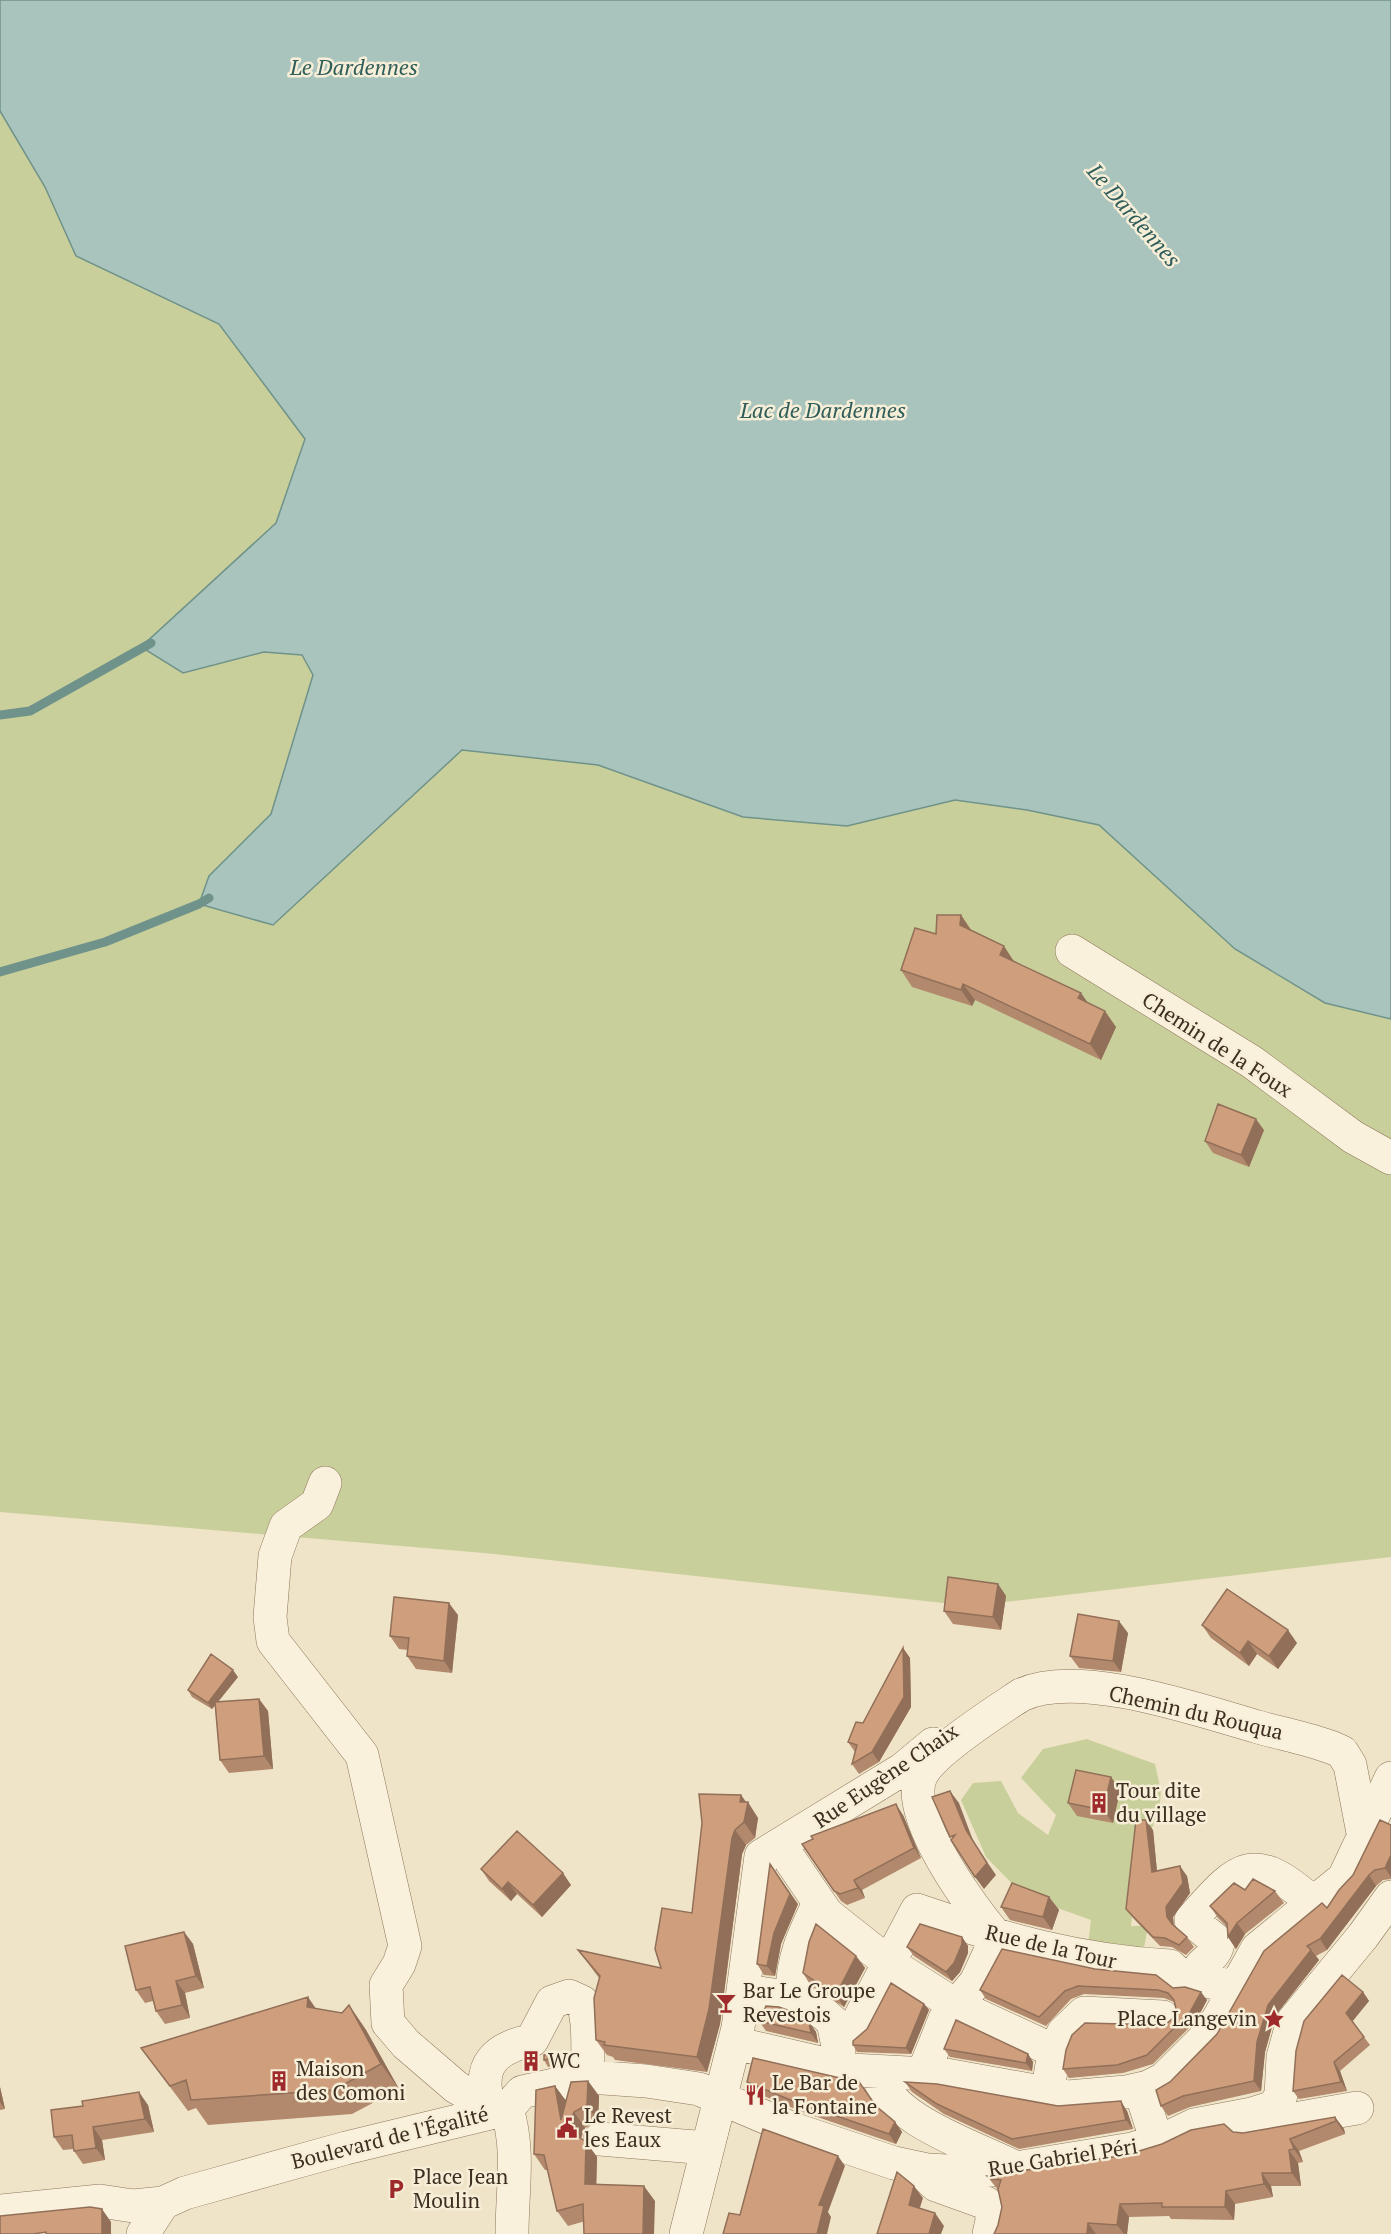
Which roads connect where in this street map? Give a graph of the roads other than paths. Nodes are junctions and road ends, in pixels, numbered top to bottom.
1 (1072, 951) dead end
2 (1391, 1158) edge
3 (325, 1483) dead end
4 (982, 1723) junction
5 (1388, 1795) edge
6 (1364, 1838) junction
7 (771, 1851) junction
8 (814, 1897) junction
9 (1391, 1897) edge
10 (1313, 1904) junction
11 (997, 1937) junction
12 (889, 1963) junction
13 (1189, 1977) junction
14 (1235, 1987) junction
15 (743, 1991) junction
16 (793, 1998) junction
17 (955, 2005) junction
18 (1163, 2018) junction
19 (835, 2031) junction
20 (734, 2043) junction
21 (1054, 2053) junction
22 (1175, 2068) junction
23 (863, 2071) junction
24 (923, 2074) junction
25 (589, 2078) junction
26 (1140, 2089) junction
27 (1047, 2094) junction
28 (719, 2097) junction
29 (497, 2106) junction
30 (1357, 2108) dead end
31 (1194, 2125) junction
32 (600, 2139) dead end
33 (1157, 2142) junction
34 (707, 2148) junction
35 (1016, 2168) junction
36 (921, 2169) junction
37 (163, 2202) junction
38 (0, 2211) edge
39 (143, 2234) edge
40 (512, 2234) edge
41 (686, 2234) edge
42 (989, 2234) edge

1 - 2 street, Chemin de la Foux
3 - 29 street
4 - 6 street, Chemin du Rouqua
4 - 7 street, Rue Eugène Chaix
4 - 11 street, Chemin du Rouqua
5 - 6 street
6 - 10 street
7 - 8 street
7 - 15 street
8 - 12 street
8 - 16 street
9 - 31 street, Rue Gabriel Péri
10 - 13 street
10 - 14 street
11 - 12 street, Rue de la Tour
11 - 13 street, Rue de la Tour
11 - 17 street
12 - 17 street
12 - 19 street
13 - 14 street, Rue de la Tour
13 - 18 street
14 - 22 street
15 - 16 street
15 - 20 street
16 - 19 street
17 - 21 street
17 - 24 street
18 - 21 street
18 - 22 street
19 - 23 street
20 - 23 street
20 - 28 street
21 - 27 street
22 - 26 street
23 - 24 street
23 - 35 street
24 - 27 street
25 - 28 street, Boulevard de l'Égalité
25 - 29 street, Boulevard de l'Égalité
25 - 29 street
26 - 27 street
26 - 33 street
28 - 34 street
28 - 36 street, Rue Gabriel Péri
29 - 37 street, Boulevard de l'Égalité
29 - 40 street
30 - 31 street
31 - 33 street, Rue Gabriel Péri
32 - 34 street
33 - 35 street, Rue Gabriel Péri
34 - 41 street
35 - 36 street, Rue Gabriel Péri
36 - 42 street
37 - 38 street, Boulevard de l'Égalité
37 - 39 street

